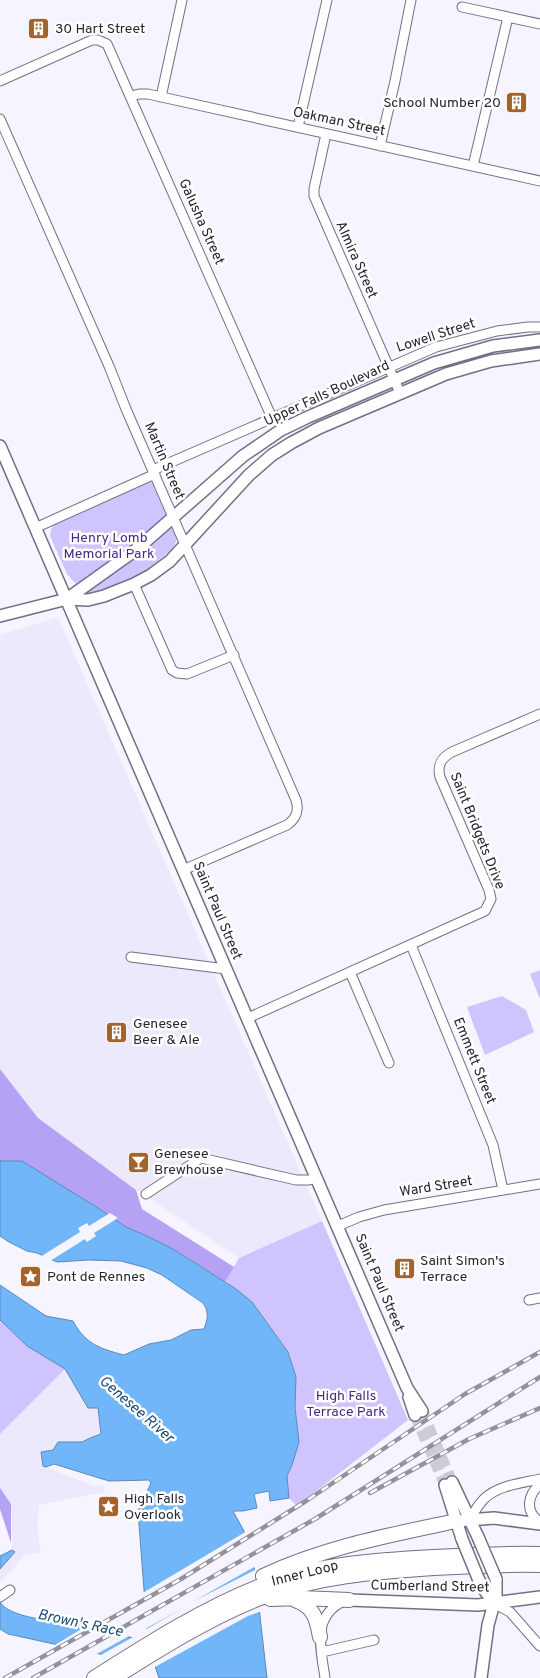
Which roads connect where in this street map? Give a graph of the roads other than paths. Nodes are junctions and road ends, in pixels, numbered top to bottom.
1 (182, 0) edge
2 (327, 0) edge
3 (411, 0) edge
4 (462, 7) dead end
5 (508, 17) junction
6 (540, 24) edge
7 (0, 81) edge
8 (132, 96) junction
9 (161, 97) junction
10 (0, 119) edge
11 (298, 127) junction
12 (326, 134) junction
13 (380, 146) junction
14 (473, 166) junction
15 (540, 181) edge
16 (539, 326) edge
17 (540, 340) edge
18 (540, 354) edge
19 (388, 367) junction
20 (394, 379) junction
21 (400, 392) junction
22 (272, 418) junction
23 (0, 446) edge
24 (154, 472) junction
25 (174, 517) junction
26 (35, 528) junction
27 (186, 545) junction
28 (134, 584) junction
29 (67, 599) junction
30 (0, 616) edge
31 (234, 655) junction
32 (540, 714) edge
33 (183, 870) junction
34 (411, 945) junction
35 (131, 957) dead end
36 (226, 969) junction
37 (350, 972) junction
38 (248, 1018) junction
39 (389, 1063) dead end
40 (317, 1178) junction
41 (540, 1184) edge
42 (503, 1190) junction
43 (146, 1194) dead end
44 (338, 1226) junction
45 (540, 1298) edge
46 (529, 1300) dead end
47 (418, 1413) tunnel mouth
48 (540, 1479) edge
49 (448, 1484) tunnel mouth
50 (540, 1484) edge
51 (463, 1520) junction
52 (540, 1523) edge
53 (540, 1554) edge
54 (540, 1565) edge
55 (10, 1590) dead end
56 (261, 1590) junction
57 (0, 1597) edge
58 (540, 1597) edge
59 (282, 1598) junction
60 (349, 1600) junction
61 (495, 1604) junction
62 (320, 1636) junction
63 (374, 1640) dead end
64 (540, 1646) edge
65 (322, 1652) junction
66 (119, 1662) junction
67 (133, 1666) junction
68 (81, 1678) edge
69 (94, 1678) edge
70 (114, 1678) edge
71 (119, 1678) edge
72 (325, 1678) edge
73 (481, 1678) edge

1 - 9 street
2 - 11 street
3 - 13 street
4 - 5 street
5 - 6 street
5 - 14 street
7 - 8 street, Galusha Street
8 - 9 street, Oakman Street
8 - 22 street, Galusha Street
9 - 11 street, Oakman Street
10 - 24 street, Martin Street
11 - 12 street, Oakman Street
12 - 13 street, Oakman Street
12 - 19 street, Almira Street
13 - 14 street, Oakman Street
14 - 15 street, Oakman Street
16 - 19 street, Lowell Street
17 - 20 main road, Upper Falls Boulevard
18 - 21 main road, Upper Falls Boulevard
19 - 20 street, Almira Street
19 - 22 street, Lowell Street
20 - 21 street, Almira Street
20 - 25 main road, Upper Falls Boulevard
21 - 27 main road, Upper Falls Boulevard
22 - 24 street, Lowell Street
23 - 26 main road, Saint Paul Street
24 - 25 street, Martin Street
24 - 26 street, Lowell Street
25 - 27 street, Martin Street
25 - 29 main road, Upper Falls Boulevard
26 - 29 main road, Saint Paul Street
27 - 28 main road, Upper Falls Boulevard
27 - 31 street, Martin Street
28 - 29 main road, Upper Falls Boulevard
28 - 31 street
29 - 30 main road
29 - 33 main road, Saint Paul Street
31 - 33 street, Martin Street
32 - 34 street, Saint Bridgets Drive
33 - 36 main road, Saint Paul Street
34 - 37 street, Saint Bridgets Drive
34 - 42 street, Emmett Street
35 - 36 street
36 - 38 main road, Saint Paul Street
37 - 38 street, Saint Bridgets Drive
37 - 39 street
38 - 40 main road, Saint Paul Street
40 - 43 street
40 - 44 main road, Saint Paul Street
41 - 42 street, Ward Street
42 - 44 street, Ward Street
44 - 47 main road, Saint Paul Street
45 - 46 street
48 - 51 street
49 - 51 main road
50 - 52 street
51 - 52 main road
51 - 56 highway
51 - 61 main road, bridge
51 - 61 main road, bridge
53 - 56 highway, Inner Loop
54 - 56 highway, Inner Loop
55 - 57 street
56 - 59 highway
56 - 66 highway
56 - 67 highway, Inner Loop
58 - 61 main road, Cumberland Street
59 - 60 highway
59 - 62 highway
60 - 61 main road, Cumberland Street
60 - 62 street
61 - 64 street
61 - 73 main road
62 - 65 street
63 - 65 street
65 - 72 street
66 - 68 highway
66 - 69 highway
67 - 70 highway, Inner Loop
67 - 71 highway

